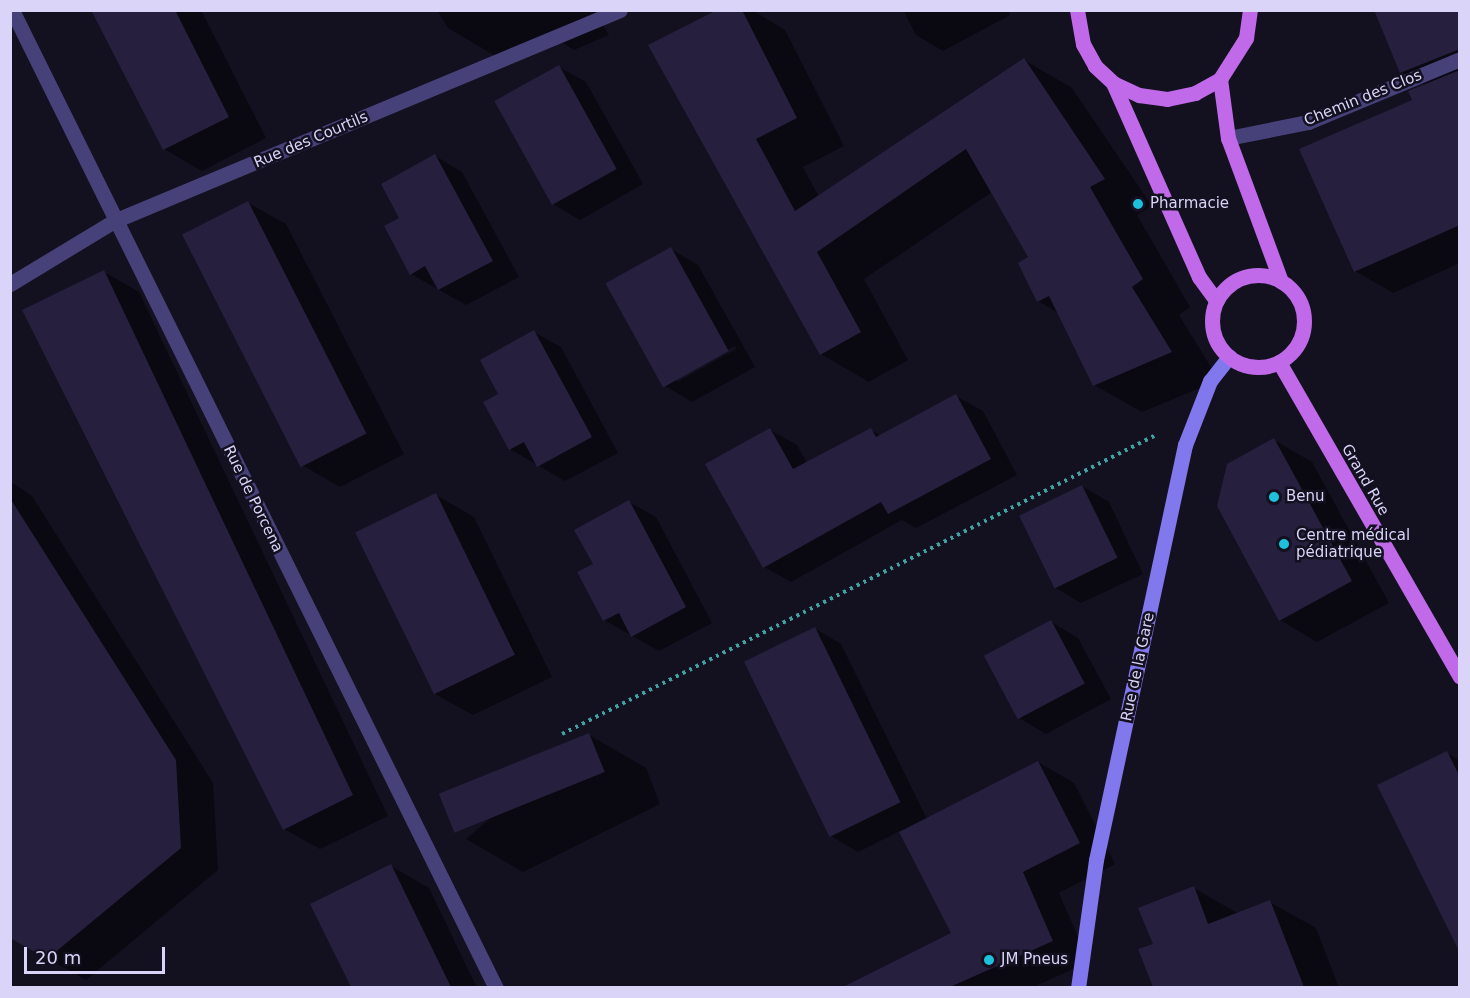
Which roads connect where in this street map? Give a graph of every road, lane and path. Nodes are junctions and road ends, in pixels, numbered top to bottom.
1 (12, 10) edge
2 (620, 10) edge
3 (1077, 10) edge
4 (1250, 10) edge
5 (1460, 59) edge
6 (1220, 79) junction
7 (1113, 83) junction
8 (1228, 138) junction
9 (114, 220) junction
10 (1281, 281) junction
11 (10, 284) edge
12 (1216, 300) junction
13 (1229, 357) junction
14 (1279, 362) junction
15 (1197, 413) junction
16 (1460, 677) edge
17 (562, 734) dead end
18 (496, 987) edge
19 (1078, 987) edge

1 - 9 street, Rue de Porcena
2 - 9 street, Rue des Courtils
3 - 7 main road
4 - 6 main road
5 - 8 street, Chemin des Clos
6 - 7 main road
6 - 8 main road
7 - 12 main road
8 - 10 main road
9 - 11 street, Rue des Courtils
9 - 18 street, Rue de Porcena
10 - 12 main road
10 - 14 main road
12 - 13 main road
13 - 14 main road
13 - 15 main road, Rue de la Gare
14 - 16 main road, Grand Rue
15 - 17 path
15 - 19 main road, Rue de la Gare

